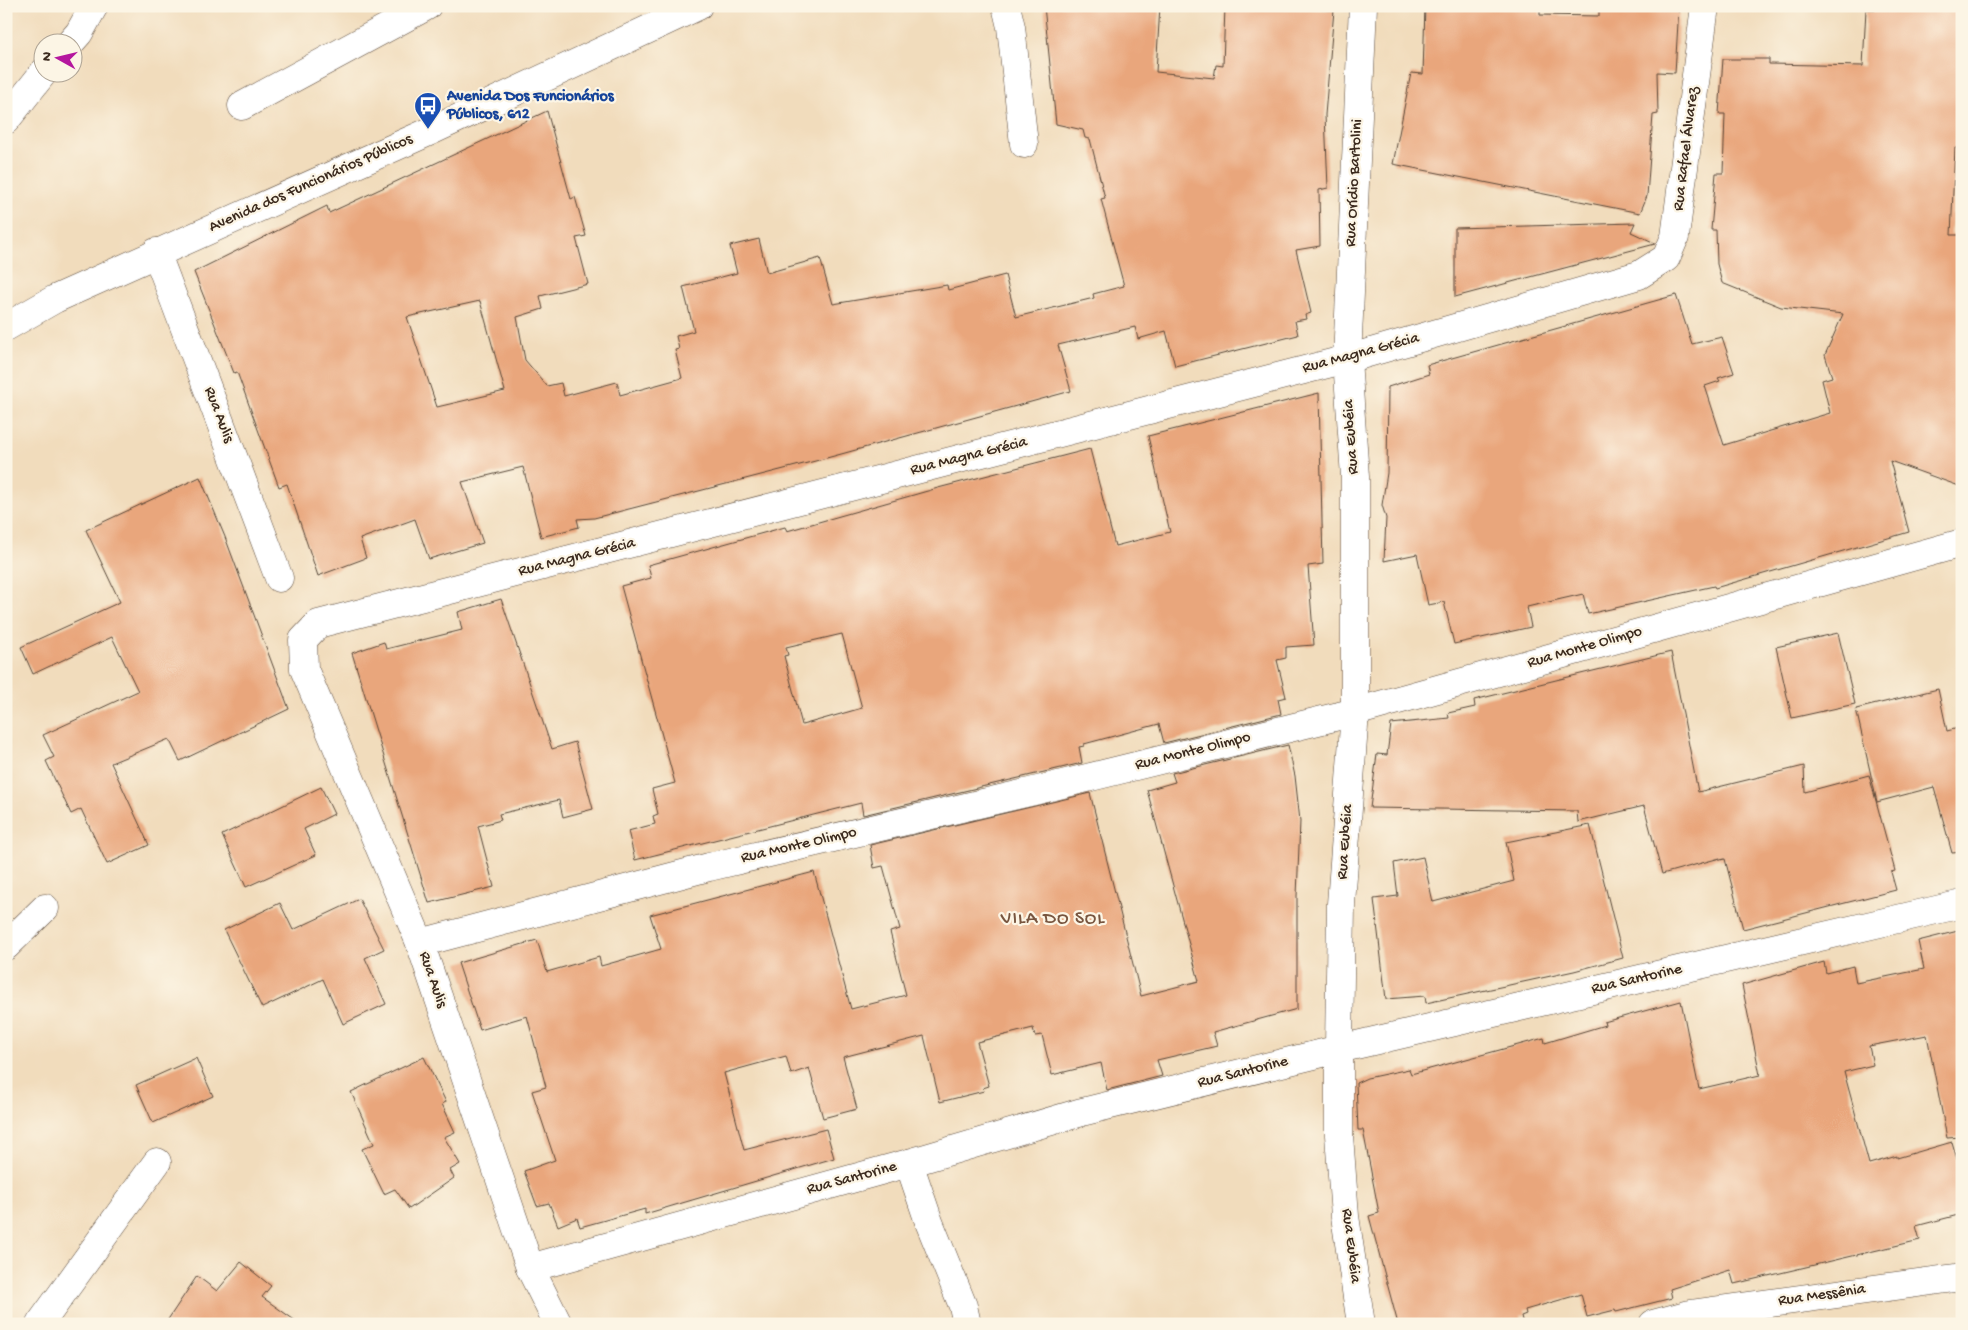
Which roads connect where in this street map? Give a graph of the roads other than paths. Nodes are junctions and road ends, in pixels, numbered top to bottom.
1 (94, 6) edge
2 (427, 6) edge
3 (698, 6) edge
4 (1006, 6) edge
5 (1363, 6) edge
6 (1705, 6) edge
7 (80, 32) edge
8 (36, 82) edge
9 (242, 106) dead end
10 (6, 120) edge
11 (1024, 144) dead end
12 (156, 252) junction
13 (1639, 275) joint
14 (6, 327) edge
15 (1347, 359) junction
16 (1962, 543) edge
17 (279, 578) dead end
18 (303, 640) joint
19 (1355, 712) junction
20 (1962, 904) edge
21 (45, 908) dead end
22 (420, 943) junction
23 (6, 946) edge
24 (1339, 1049) junction
25 (157, 1162) dead end
26 (909, 1164) junction
27 (530, 1268) junction
28 (1962, 1277) edge
29 (1691, 1319) edge
30 (40, 1324) edge
31 (558, 1324) edge
32 (967, 1324) edge
33 (1361, 1324) edge
34 (1653, 1324) edge

1 - 7 street
2 - 9 street
3 - 12 street, Avenida dos Funcionários Públicos
4 - 11 street
5 - 15 street, Rua Orídio Bartolini
6 - 13 street, Rua Rafael Álvarez
8 - 10 street
12 - 14 street, Avenida dos Funcionários Públicos
12 - 17 street, Rua Aulis
13 - 15 street, Rua Magna Grécia
15 - 18 street, Rua Magna Grécia
15 - 19 street, Rua Eubéia
16 - 19 street, Rua Monte Olimpo
18 - 22 street, Rua Aulis
19 - 22 street, Rua Monte Olimpo
19 - 24 street, Rua Eubéia
20 - 24 street, Rua Santorine
21 - 23 street
22 - 27 street, Rua Aulis
24 - 26 street, Rua Santorine
24 - 33 street, Rua Eubéia
25 - 30 street
26 - 27 street, Rua Santorine
26 - 32 street
27 - 31 street, Rua Aulis
28 - 29 street, Rua Messênia
29 - 34 street, Rua Messênia

